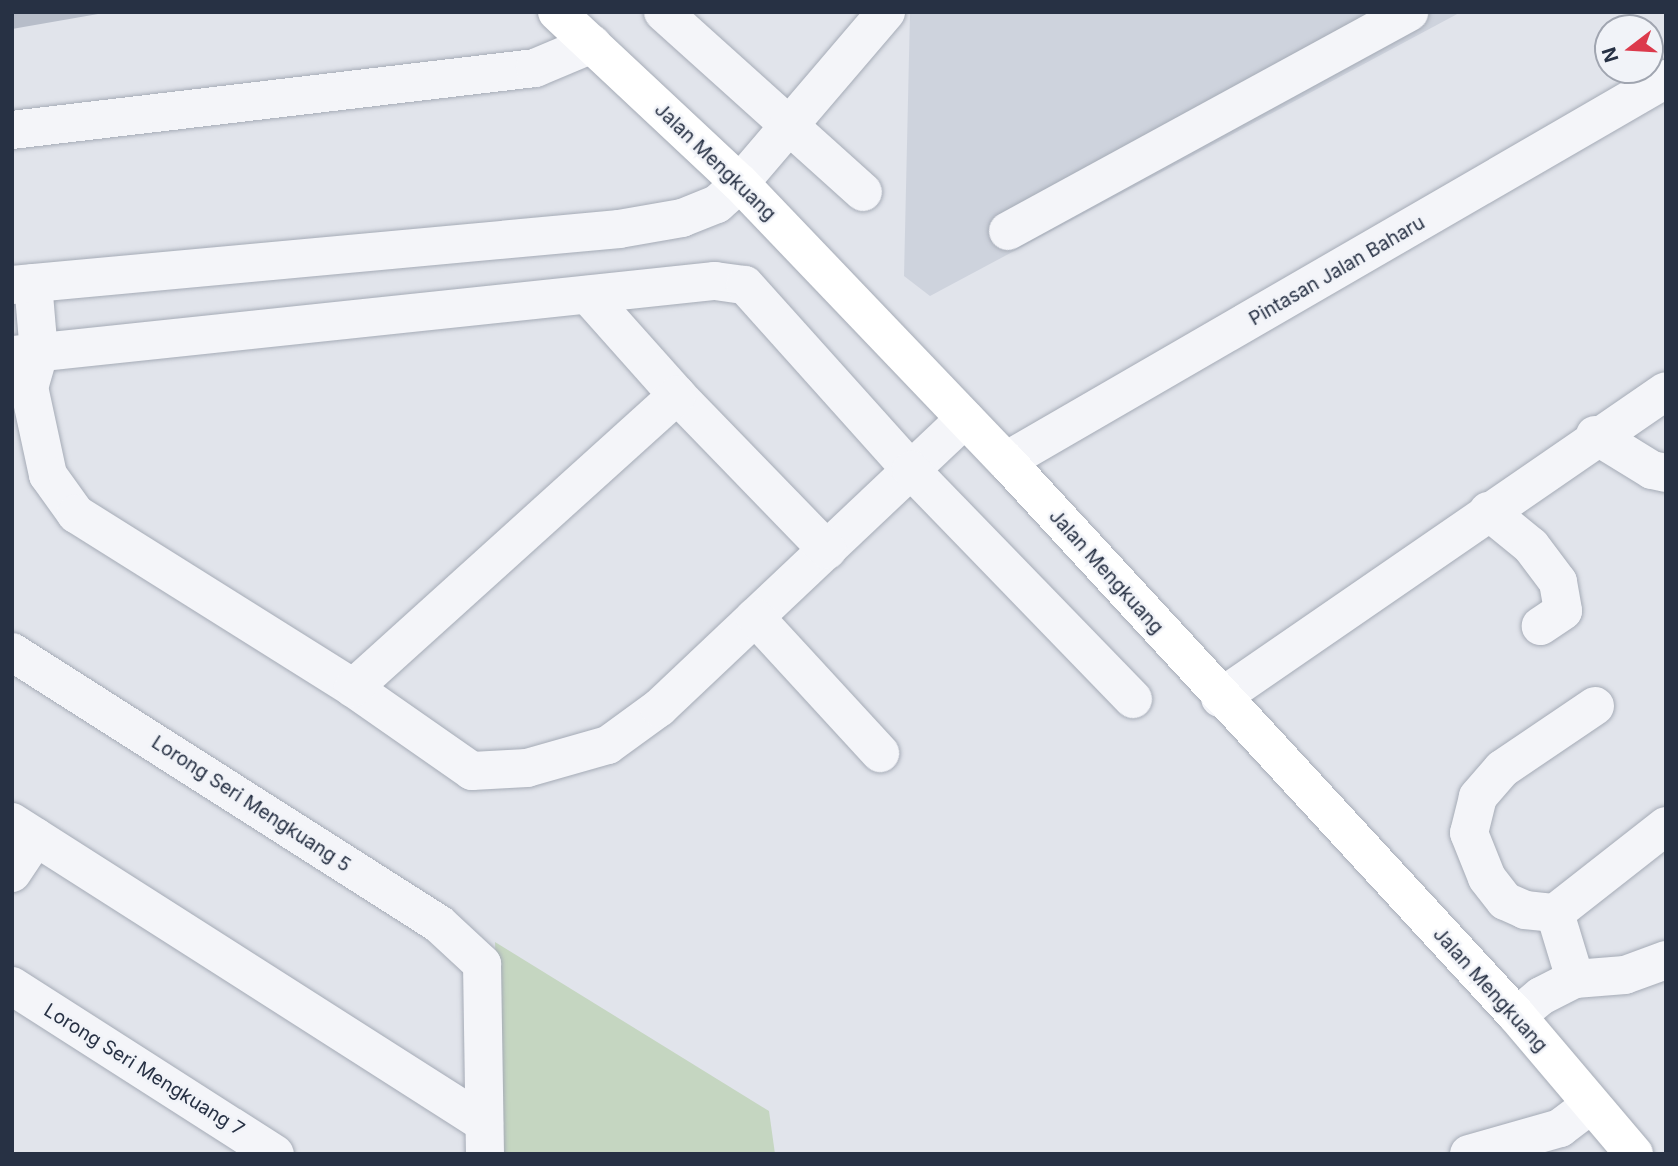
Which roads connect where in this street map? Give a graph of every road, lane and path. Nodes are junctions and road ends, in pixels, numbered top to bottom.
1 (557, 12) edge
2 (663, 12) edge
3 (886, 12) edge
4 (1409, 12) edge
5 (592, 44) junction
6 (1666, 79) edge
7 (788, 125) junction
8 (12, 130) edge
9 (740, 183) junction
10 (863, 192) dead end
11 (1008, 231) dead end
12 (23, 284) edge
13 (588, 295) junction
14 (25, 354) edge
15 (1666, 391) edge
16 (677, 395) junction
17 (965, 419) junction
18 (1595, 435) junction
19 (1006, 461) junction
20 (912, 470) junction
21 (1666, 473) edge
22 (1488, 511) junction
23 (827, 550) junction
24 (755, 617) junction
25 (1541, 626) dead end
26 (12, 652) edge
27 (353, 688) junction
28 (1220, 698) junction
29 (1133, 699) dead end
30 (1595, 706) dead end
31 (880, 753) dead end
32 (1666, 826) edge
33 (24, 829) edge
34 (12, 873) edge
35 (1555, 913) junction
36 (1666, 960) edge
37 (1575, 979) junction
38 (12, 986) edge
39 (1517, 1016) junction
40 (1590, 1105) junction
41 (484, 1138) edge
42 (1516, 1149) edge
43 (275, 1154) edge
44 (1468, 1154) edge
45 (1634, 1154) edge

1 - 5 main road, Jalan Mengkuang
2 - 7 street
3 - 7 street
4 - 11 street
5 - 8 street
5 - 9 main road, Jalan Mengkuang
6 - 19 street, Pintasan Jalan Baharu
7 - 9 street
7 - 10 street
9 - 12 street
9 - 17 main road, Jalan Mengkuang
12 - 14 street
13 - 14 street
13 - 16 street
13 - 20 street
14 - 27 street
15 - 18 street
16 - 23 street
16 - 27 street
17 - 19 main road, Jalan Mengkuang
17 - 20 street
18 - 21 street
18 - 22 street
19 - 28 main road, Jalan Mengkuang
20 - 23 street
20 - 29 street
22 - 25 street
22 - 28 street
23 - 24 street
24 - 27 street
24 - 31 street
26 - 41 street, Lorong Seri Mengkuang 5
28 - 39 main road, Jalan Mengkuang
30 - 35 street
32 - 35 street
33 - 34 street
33 - 41 street
35 - 37 street
36 - 37 street
37 - 39 street
38 - 43 street, Lorong Seri Mengkuang 7
39 - 40 main road, Jalan Mengkuang
40 - 42 street
40 - 45 main road, Jalan Mengkuang
42 - 44 street

